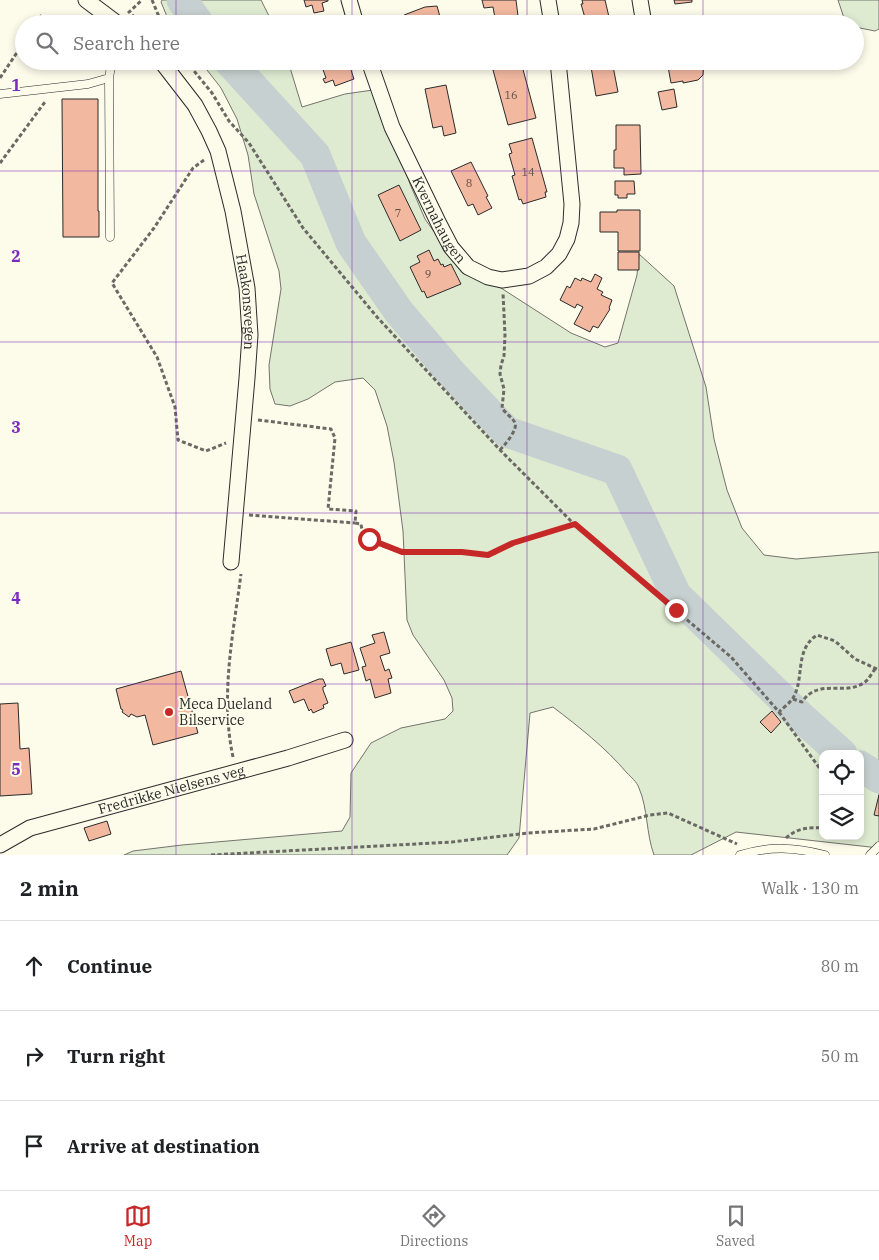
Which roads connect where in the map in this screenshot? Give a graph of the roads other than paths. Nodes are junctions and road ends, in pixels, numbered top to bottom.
1 (86, 0) edge
2 (349, 0) edge
3 (548, 0) edge
4 (640, 0) edge
5 (117, 15) edge
6 (353, 15) edge
7 (550, 15) edge
8 (642, 15) edge
9 (110, 70) edge
10 (168, 70) edge
11 (372, 70) edge
12 (559, 70) edge
13 (109, 78) junction
14 (0, 94) edge
15 (110, 236) dead end
16 (236, 566) road end
17 (345, 740) dead end
18 (0, 845) edge
19 (879, 846) edge
20 (740, 855) edge
21 (825, 855) edge
22 (870, 855) edge

1 - 5 street
2 - 6 street
3 - 7 street
4 - 8 street
9 - 13 lane
10 - 16 street, Haakonsvegen
11 - 12 street, Kvernahaugen
13 - 14 lane
13 - 15 lane
17 - 18 street, Fredrikke Nielsens veg
19 - 22 lane
20 - 21 lane

